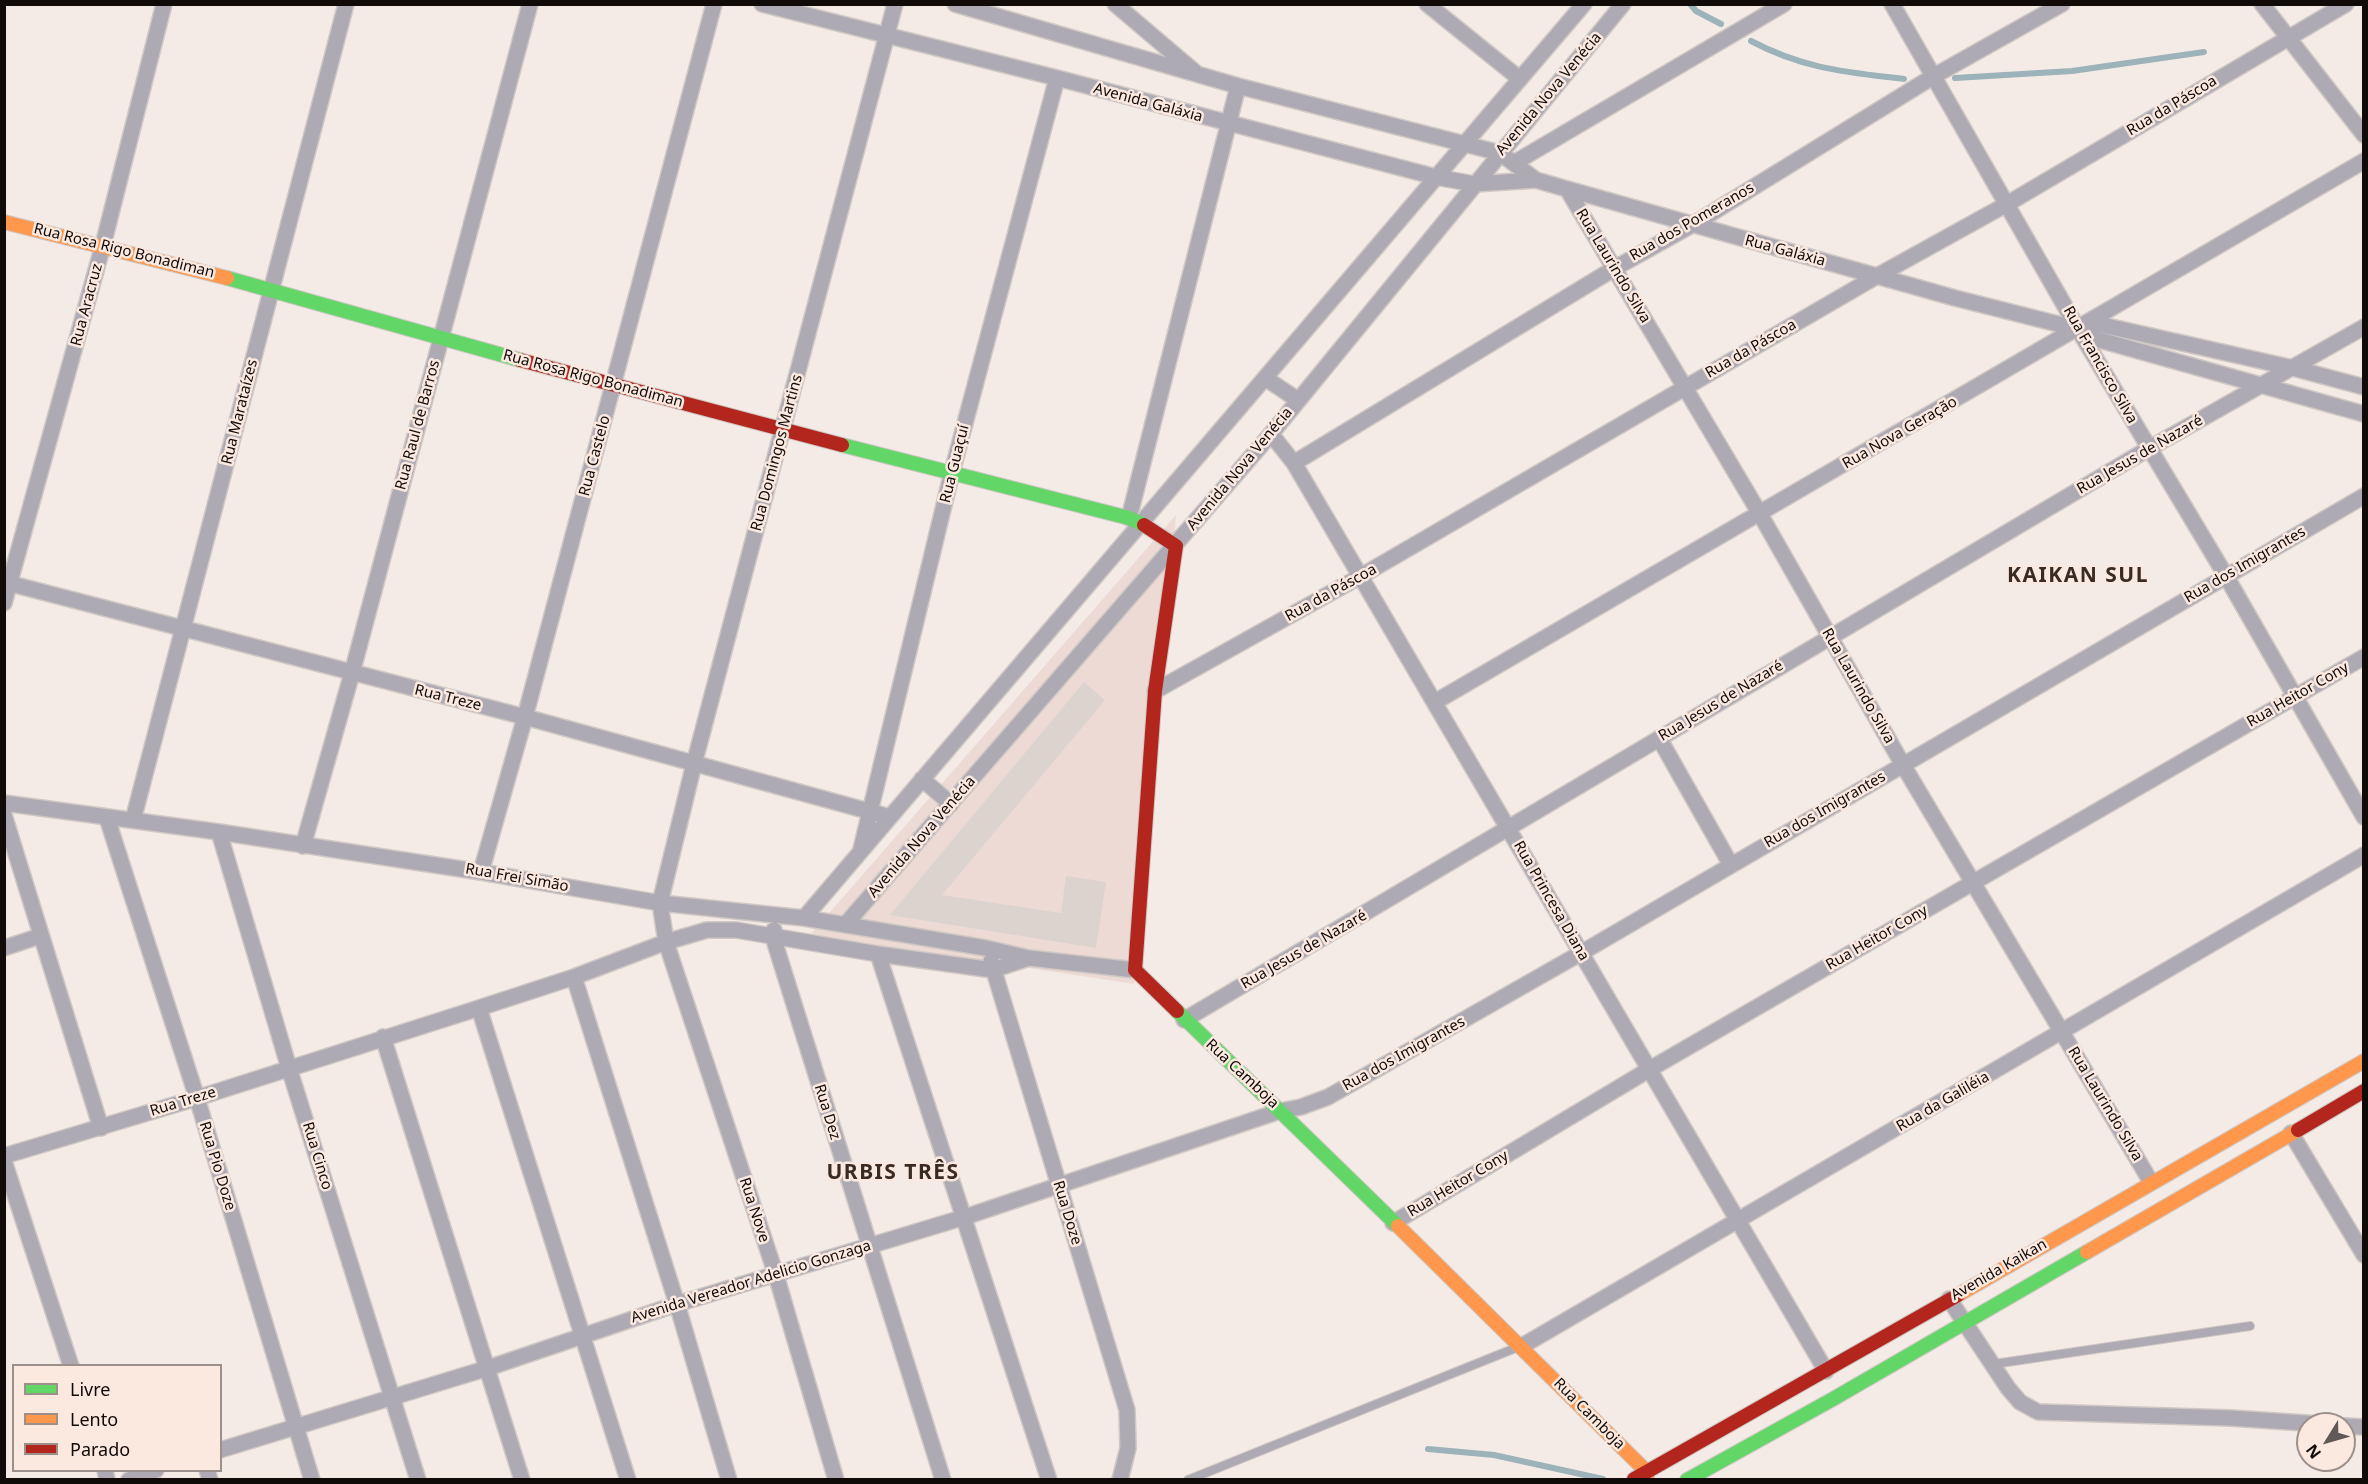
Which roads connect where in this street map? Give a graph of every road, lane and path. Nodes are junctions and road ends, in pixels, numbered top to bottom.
1 (164, 4) edge
2 (346, 4) edge
3 (530, 4) edge
4 (714, 4) edge
5 (762, 4) edge
6 (895, 4) edge
7 (955, 4) edge
8 (1115, 4) edge
9 (1427, 4) edge
10 (1566, 4) edge
11 (1584, 4) edge
12 (1623, 4) edge
13 (1784, 4) edge
14 (1892, 4) edge
15 (2062, 4) edge
16 (2262, 4) edge
17 (2346, 4) edge
18 (1570, 20) junction
19 (886, 37) junction
20 (2288, 38) junction
21 (1200, 75) junction
22 (1934, 76) junction
23 (1057, 78) junction
24 (1520, 79) junction
25 (1238, 86) junction
26 (1228, 124) junction
27 (2364, 135) edge
28 (1464, 145) junction
29 (1500, 153) junction
30 (2364, 161) edge
31 (1514, 163) junction
32 (1436, 177) junction
33 (1536, 180) junction
34 (1474, 184) junction
35 (1567, 189) junction
36 (2007, 204) junction
37 (4, 222) edge
38 (1692, 225) junction
39 (103, 245) junction
40 (1615, 268) junction
41 (1876, 276) junction
42 (272, 289) junction
43 (2364, 327) edge
44 (2083, 328) junction
45 (441, 339) junction
46 (2293, 368) junction
47 (1265, 378) junction
48 (614, 386) junction
49 (2260, 386) junction
50 (1685, 387) junction
51 (2364, 387) edge
52 (1298, 400) junction
53 (2364, 414) edge
54 (783, 430) junction
55 (1271, 434) junction
56 (2148, 449) junction
57 (1294, 463) junction
58 (952, 472) junction
59 (2364, 496) edge
60 (1760, 514) junction
61 (1135, 520) junction
62 (1176, 546) junction
63 (1361, 576) junction
64 (2226, 576) junction
65 (7, 583) edge
66 (4, 603) edge
67 (184, 630) junction
68 (1830, 636) junction
69 (2364, 657) edge
70 (352, 673) junction
71 (1155, 691) junction
72 (2294, 698) junction
73 (1435, 702) junction
74 (525, 717) junction
75 (1659, 738) junction
76 (694, 764) junction
77 (1904, 765) junction
78 (922, 779) junction
79 (4, 804) edge
80 (951, 804) junction
81 (868, 812) junction
82 (4, 815) edge
83 (890, 817) junction
84 (2364, 818) edge
85 (107, 819) junction
86 (133, 820) junction
87 (1509, 830) junction
88 (219, 832) junction
89 (303, 846) junction
90 (860, 852) junction
91 (2364, 855) edge
92 (1731, 865) junction
93 (481, 872) junction
94 (1974, 883) junction
95 (660, 903) junction
96 (777, 915) junction
97 (804, 918) junction
98 (845, 925) junction
99 (40, 936) junction
100 (772, 937) junction
101 (666, 942) junction
102 (4, 948) edge
103 (987, 948) junction
104 (1581, 953) junction
105 (878, 954) junction
106 (1029, 958) junction
107 (993, 970) junction
108 (1136, 970) junction
109 (574, 977) junction
110 (479, 1008) junction
111 (1184, 1020) junction
112 (2063, 1033) junction
113 (383, 1037) junction
114 (2364, 1061) edge
115 (289, 1068) junction
116 (1650, 1069) junction
117 (2364, 1091) edge
118 (196, 1098) junction
119 (1280, 1111) junction
120 (101, 1128) junction
121 (2292, 1134) junction
122 (4, 1156) edge
123 (4, 1161) edge
124 (2151, 1182) junction
125 (1059, 1186) junction
126 (965, 1217) junction
127 (1737, 1219) junction
128 (1393, 1223) junction
129 (869, 1245) junction
130 (2364, 1255) edge
131 (776, 1275) junction
132 (1949, 1299) junction
133 (677, 1304) junction
134 (1964, 1322) junction
135 (2250, 1326) dead end
136 (584, 1336) junction
137 (1522, 1346) junction
138 (70, 1364) edge
139 (1994, 1364) junction
140 (488, 1368) junction
141 (1826, 1371) junction
142 (393, 1397) junction
143 (2296, 1422) edge
144 (296, 1427) junction
145 (222, 1449) edge
146 (150, 1472) edge
147 (1647, 1476) edge
148 (129, 1479) edge
149 (312, 1479) edge
150 (418, 1479) edge
151 (522, 1479) edge
152 (628, 1479) edge
153 (729, 1479) edge
154 (836, 1479) edge
155 (943, 1479) edge
156 (1049, 1479) edge
157 (1120, 1479) edge
158 (1188, 1479) edge
159 (1633, 1479) edge
160 (1687, 1479) edge

1 - 39 street, Rua Aracruz
2 - 42 street, Rua Marataízes
3 - 45 street, Rua Raul de Barros
4 - 48 street, Rua Castelo
5 - 19 street, Avenida Galáxia
6 - 19 street, Rua Domingos Martins
7 - 21 street
8 - 21 street
9 - 24 street
10 - 18 street
11 - 18 street, Avenida Nova Venécia
12 - 29 street, Avenida Nova Venécia
13 - 31 street
14 - 22 street, Rua Francisco Silva
15 - 22 street, Rua dos Pomeranos
16 - 20 street
17 - 20 street, Rua da Páscoa
18 - 24 street, Avenida Nova Venécia
19 - 23 street, Avenida Galáxia
19 - 54 street, Rua Domingos Martins
20 - 27 street
20 - 36 street, Rua da Páscoa
21 - 25 street
22 - 36 street, Rua Francisco Silva
22 - 38 street, Rua dos Pomeranos
23 - 26 street, Avenida Galáxia
23 - 58 street, Rua Guaçuí
24 - 28 street, Avenida Nova Venécia
25 - 26 street
25 - 28 street
26 - 32 street, Avenida Galáxia
26 - 61 street
28 - 29 street
28 - 32 street, Avenida Nova Venécia
29 - 31 street, Rua Galáxia
29 - 34 street, Avenida Nova Venécia
30 - 44 street, Rua Nova Geração
31 - 33 street, Rua Galáxia
32 - 34 street, Avenida Galáxia
32 - 47 street, Avenida Nova Venécia
33 - 34 street, Avenida Galáxia
33 - 35 street, Rua Galáxia
34 - 52 street, Avenida Nova Venécia
35 - 38 street, Rua Galáxia
35 - 40 street, Rua Laurindo Silva
36 - 41 street, Rua da Páscoa
36 - 44 street, Rua Francisco Silva
37 - 39 street, Rua Rosa Rigo Bonadiman
38 - 40 street, Rua dos Pomeranos
38 - 41 street, Rua Galáxia
39 - 42 street, Rua Rosa Rigo Bonadiman
39 - 65 street, Rua Aracruz
40 - 50 street, Rua Laurindo Silva
40 - 57 street, Rua dos Pomeranos
41 - 44 street, Rua Galáxia
41 - 50 street, Rua da Páscoa
42 - 45 street, Rua Rosa Rigo Bonadiman
42 - 67 street, Rua Marataízes
43 - 46 street, Rua Jesus de Nazaré
44 - 46 street, Rua Galáxia
44 - 49 street, Rua Galáxia
44 - 56 street, Rua Francisco Silva
44 - 60 street, Rua Nova Geração
45 - 48 street, Rua Rosa Rigo Bonadiman
45 - 70 street, Rua Raul de Barros
46 - 49 street, Rua Jesus de Nazaré
46 - 51 street, Rua Galáxia
47 - 52 street
47 - 61 street, Avenida Nova Venécia
48 - 54 street, Rua Rosa Rigo Bonadiman
48 - 74 street, Rua Castelo
49 - 53 street, Rua Galáxia
49 - 56 street, Rua Jesus de Nazaré
50 - 60 street, Rua Laurindo Silva
50 - 63 street, Rua da Páscoa
52 - 55 street, Avenida Nova Venécia
54 - 58 street, Rua Rosa Rigo Bonadiman
54 - 76 street, Rua Domingos Martins
55 - 57 street, Rua Princesa Diana
55 - 62 street, Avenida Nova Venécia
56 - 64 street, Rua Francisco Silva
56 - 68 street, Rua Jesus de Nazaré
57 - 63 street, Rua Princesa Diana
58 - 61 street, Rua Rosa Rigo Bonadiman
58 - 81 street, Rua Guaçuí
59 - 64 street, Rua dos Imigrantes
60 - 68 street, Rua Laurindo Silva
60 - 73 street, Rua Nova Geração
61 - 62 street, Rua Rosa Rigo Bonadiman
61 - 78 street, Avenida Nova Venécia
62 - 71 street
62 - 80 street, Avenida Nova Venécia
63 - 71 street, Rua da Páscoa
63 - 73 street, Rua Princesa Diana
64 - 72 street, Rua Francisco Silva
64 - 77 street, Rua dos Imigrantes
65 - 66 street, Rua Aracruz
65 - 67 street, Rua Treze
67 - 70 street, Rua Treze
67 - 86 street, Rua Marataízes
68 - 75 street, Rua Jesus de Nazaré
68 - 77 street, Rua Laurindo Silva
69 - 72 street, Rua Heitor Cony
70 - 74 street, Rua Treze
70 - 89 street, Rua Raul de Barros
71 - 108 street
72 - 84 street, Rua Francisco Silva
72 - 94 street, Rua Heitor Cony
73 - 87 street, Rua Princesa Diana
74 - 76 street, Rua Treze
74 - 93 street, Rua Castelo
75 - 87 street, Rua Jesus de Nazaré
75 - 92 street
76 - 81 street, Rua Treze
76 - 95 street, Rua Domingos Martins
77 - 92 street, Rua dos Imigrantes
77 - 94 street, Rua Laurindo Silva
78 - 80 street
78 - 83 street, Avenida Nova Venécia
79 - 85 street, Rua Frei Simão
80 - 98 street, Avenida Nova Venécia
81 - 83 street, Rua Treze
81 - 90 street, Rua Guaçuí
82 - 99 street
83 - 90 street, Avenida Nova Venécia
85 - 86 street, Rua Frei Simão
85 - 118 street, Rua Pio Doze
86 - 88 street, Rua Frei Simão
87 - 104 street, Rua Princesa Diana
87 - 111 street, Rua Jesus de Nazaré
88 - 89 street, Rua Frei Simão
88 - 115 street, Rua Cinco
89 - 93 street, Rua Frei Simão
90 - 97 street, Avenida Nova Venécia
91 - 112 street, Rua da Galiléia
92 - 104 street, Rua dos Imigrantes
93 - 95 street, Rua Frei Simão
94 - 112 street, Rua Laurindo Silva
94 - 116 street, Rua Heitor Cony
95 - 96 street, Rua Frei Simão
95 - 101 street, Rua Nove
96 - 97 street, Rua Frei Simão
96 - 100 street
97 - 98 street, Rua Frei Simão
98 - 103 street, Rua Frei Simão
99 - 102 street
99 - 120 street
100 - 101 street, Rua Treze
100 - 105 street, Rua Frei Simão
100 - 129 street, Rua Dez
101 - 109 street, Rua Treze
101 - 131 street, Rua Nove
103 - 106 street, Rua Frei Simão
103 - 107 street, Rua Doze
104 - 116 street, Rua Princesa Diana
104 - 119 street, Rua dos Imigrantes
105 - 107 street, Rua Frei Simão
105 - 126 street
106 - 107 street, Rua Frei Simão
106 - 108 street, Rua Frei Simão
107 - 125 street, Rua Doze
108 - 111 street, Rua Camboja
109 - 110 street, Rua Treze
109 - 133 street
110 - 113 street, Rua Treze
110 - 136 street
111 - 119 street, Rua Camboja
112 - 124 street, Rua Laurindo Silva
112 - 127 street, Rua da Galiléia
113 - 115 street, Rua Treze
113 - 140 street
114 - 124 street, Avenida Kaikan
115 - 118 street, Rua Treze
115 - 142 street, Rua Cinco
116 - 127 street, Rua Princesa Diana
116 - 128 street, Rua Heitor Cony
117 - 121 street, Avenida Kaikan
118 - 120 street, Rua Treze
118 - 144 street, Rua Pio Doze
119 - 125 street, Avenida Vereador Adelicio Gonzaga
119 - 128 street, Rua Camboja
120 - 122 street, Rua Treze
121 - 130 street
121 - 134 street, Avenida Kaikan
123 - 138 street
124 - 132 street, Avenida Kaikan
125 - 126 street, Avenida Vereador Adelicio Gonzaga
125 - 157 street, Rua Doze
126 - 129 street, Avenida Vereador Adelicio Gonzaga
126 - 156 street
127 - 137 street, Rua da Galiléia
127 - 141 street, Rua Princesa Diana
128 - 137 street, Rua Camboja
129 - 131 street, Avenida Vereador Adelicio Gonzaga
129 - 155 street, Rua Dez
131 - 133 street, Avenida Vereador Adelicio Gonzaga
131 - 154 street, Rua Nove
132 - 134 street
132 - 141 street, Avenida Kaikan
133 - 136 street, Avenida Vereador Adelicio Gonzaga
133 - 153 street
134 - 139 street
134 - 160 street, Avenida Kaikan
135 - 139 lane
136 - 140 street, Avenida Vereador Adelicio Gonzaga
136 - 152 street
137 - 147 street, Rua Camboja
137 - 158 lane
139 - 143 street
140 - 142 street, Avenida Vereador Adelicio Gonzaga
140 - 151 street
141 - 147 street, Avenida Kaikan
142 - 144 street, Avenida Vereador Adelicio Gonzaga
142 - 150 street, Rua Cinco
144 - 145 street, Avenida Vereador Adelicio Gonzaga
144 - 149 street, Rua Pio Doze
146 - 148 street
147 - 159 street, Avenida Kaikan

